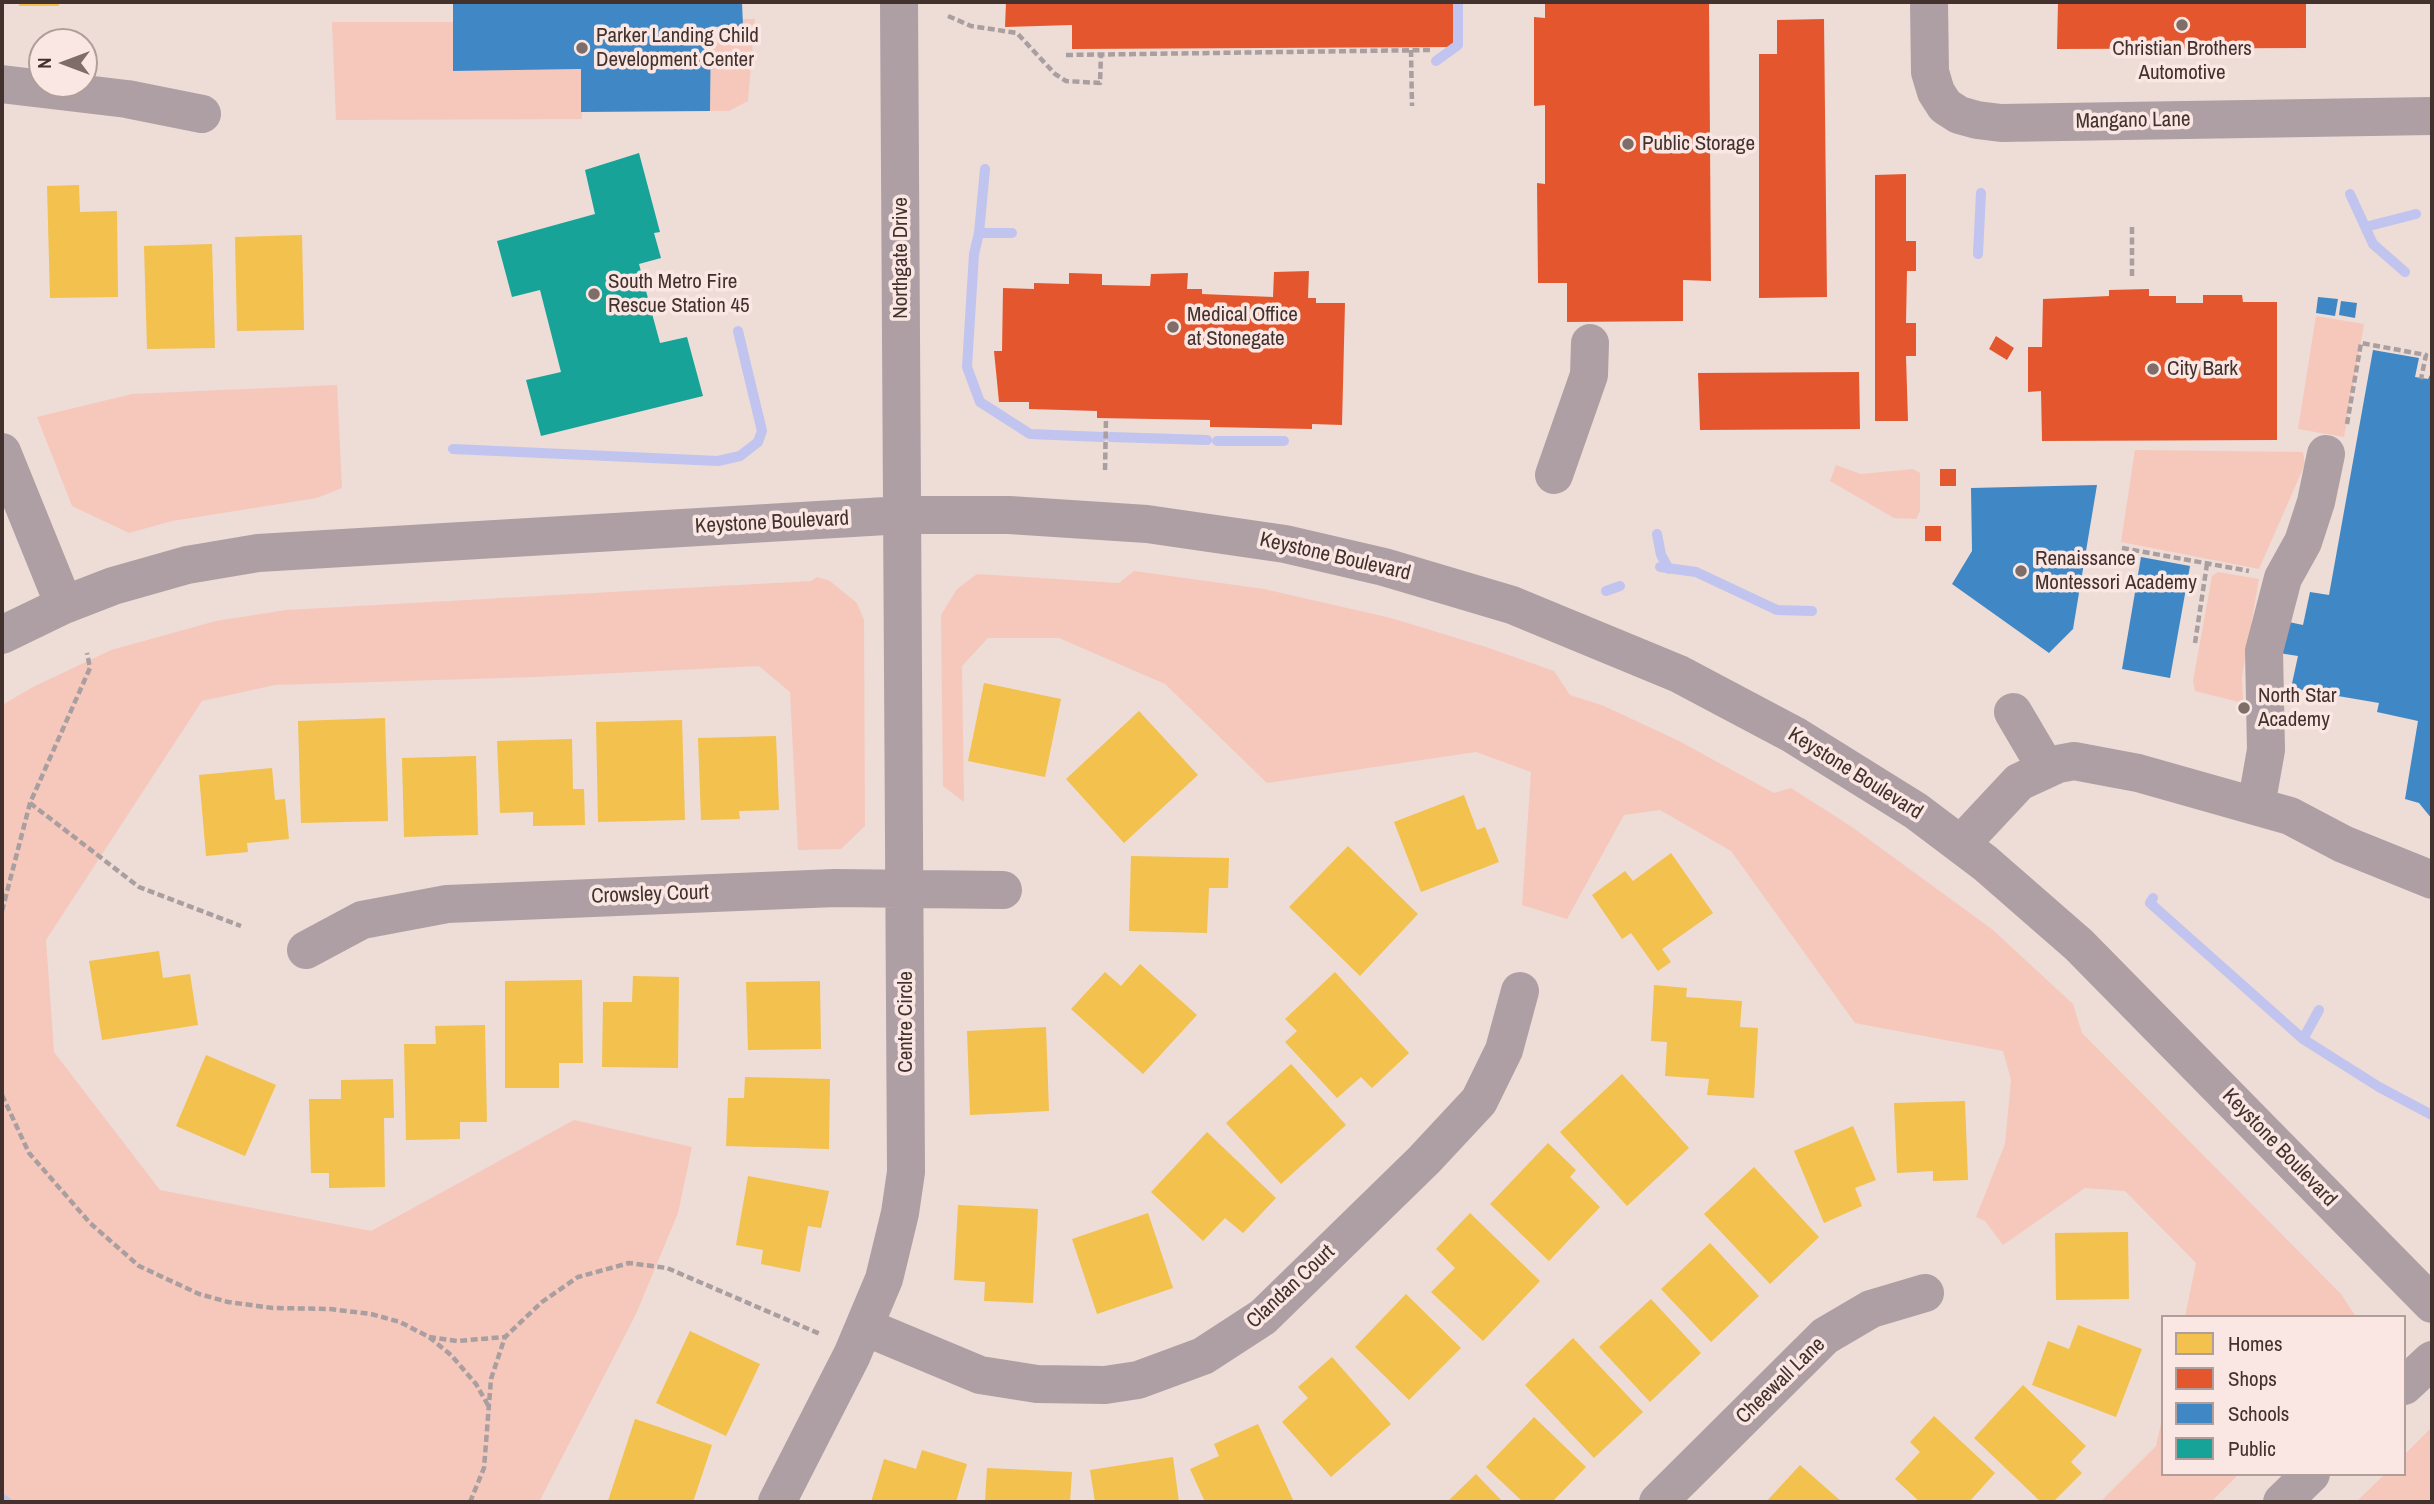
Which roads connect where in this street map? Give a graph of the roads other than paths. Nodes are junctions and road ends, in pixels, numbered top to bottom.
1 (899, 2) edge
2 (1929, 2) edge
3 (2, 84) edge
4 (202, 114) dead end
5 (2432, 116) edge
6 (1590, 343) dead end
7 (2, 452) edge
8 (2326, 454) road end
9 (1554, 475) dead end
10 (903, 515) junction
11 (64, 605) junction
12 (2, 635) edge
13 (2013, 712) dead end
14 (2046, 768) junction
15 (2256, 806) junction
16 (1961, 844) junction
17 (2432, 880) edge
18 (905, 887) junction
19 (1003, 890) dead end
20 (306, 950) dead end
21 (1520, 991) dead end
22 (1925, 1293) dead end
23 (2432, 1304) edge
24 (865, 1326) junction
25 (2432, 1360) edge
26 (2406, 1384) edge
27 (2309, 1476) edge
28 (777, 1502) edge
29 (1658, 1502) edge
30 (2282, 1502) edge

1 - 10 street, Northgate Drive
2 - 5 street, Mangano Lane
3 - 4 street
6 - 9 street
7 - 11 street
8 - 15 street
10 - 11 street, Keystone Boulevard
10 - 16 street, Keystone Boulevard
10 - 18 street, Centre Circle
11 - 12 street, Keystone Boulevard
13 - 14 street
14 - 15 street
14 - 16 street
15 - 17 street
16 - 23 street, Keystone Boulevard
18 - 19 street, Crowsley Court
18 - 20 street, Crowsley Court
18 - 24 street, Centre Circle
21 - 24 street, Clandan Court
22 - 29 street, Cheewall Lane
24 - 28 street, Centre Circle
25 - 26 street
27 - 30 street

